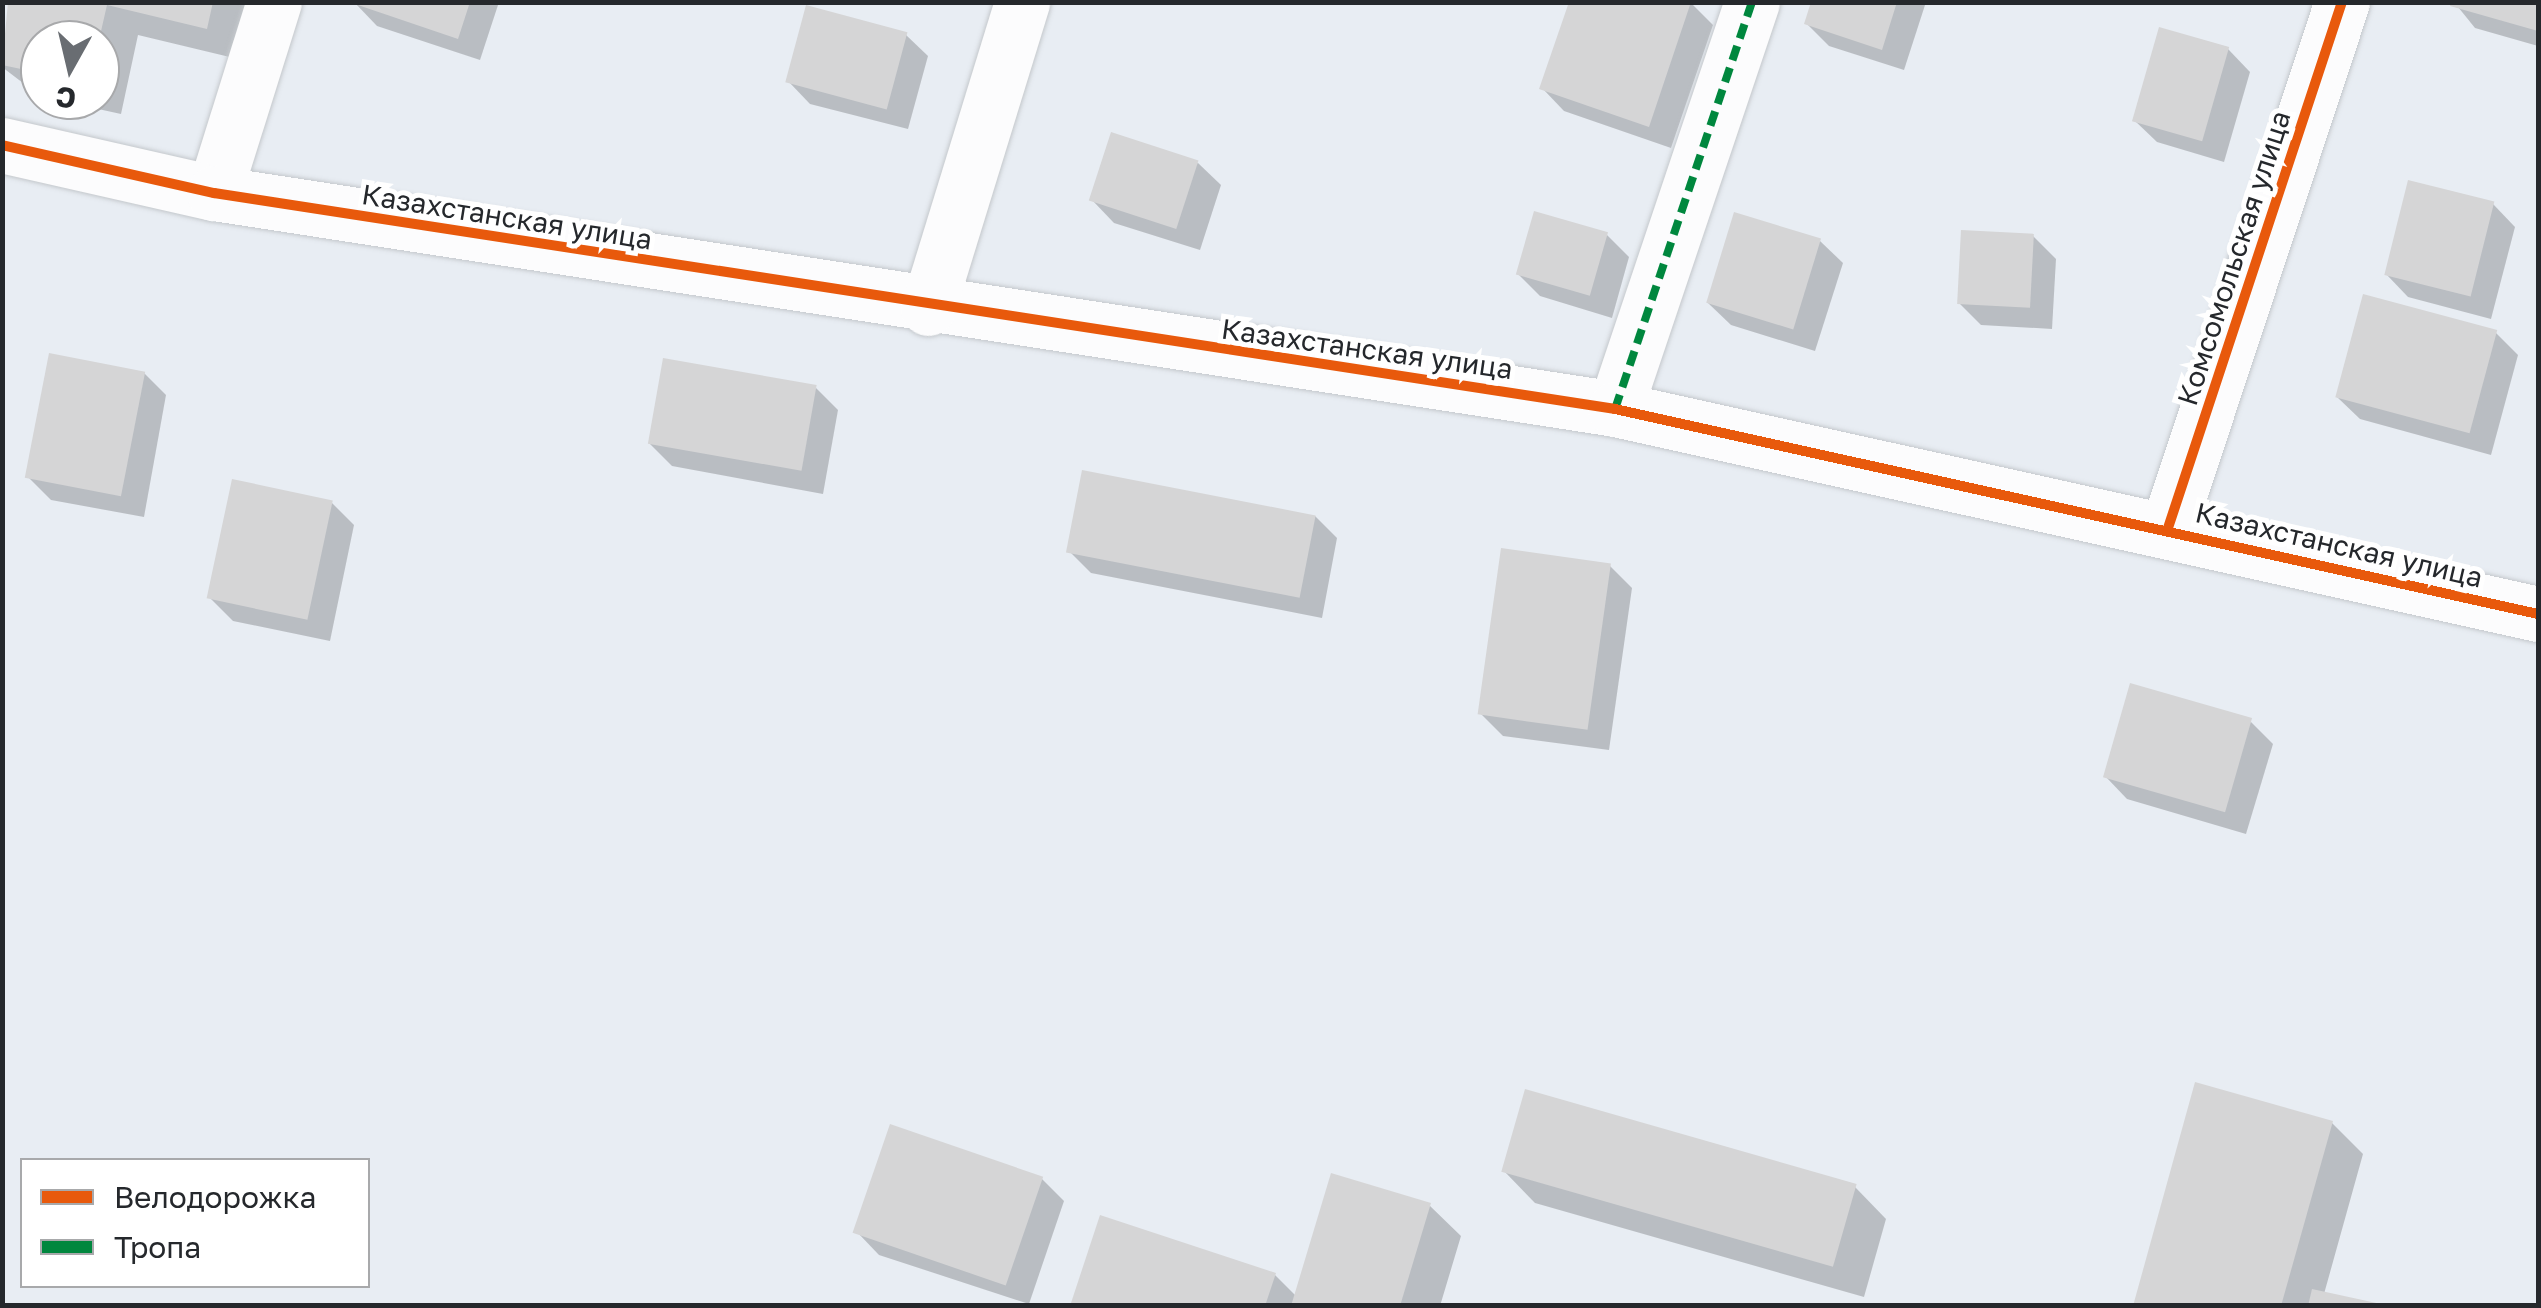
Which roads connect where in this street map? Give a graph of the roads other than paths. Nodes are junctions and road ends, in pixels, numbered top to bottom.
1 (274, 2) edge
2 (1022, 2) edge
3 (1752, 2) edge
4 (2342, 2) edge
5 (2, 146) edge
6 (214, 192) junction
7 (928, 308) junction
8 (1615, 408) junction
9 (2168, 528) junction
10 (2538, 614) edge

1 - 6 street
2 - 7 street
3 - 8 street
4 - 9 street, Комсомольская улица
5 - 6 street, Казахстанская улица
6 - 7 street, Казахстанская улица
7 - 8 street, Казахстанская улица
8 - 9 street, Казахстанская улица
9 - 10 street, Казахстанская улица

